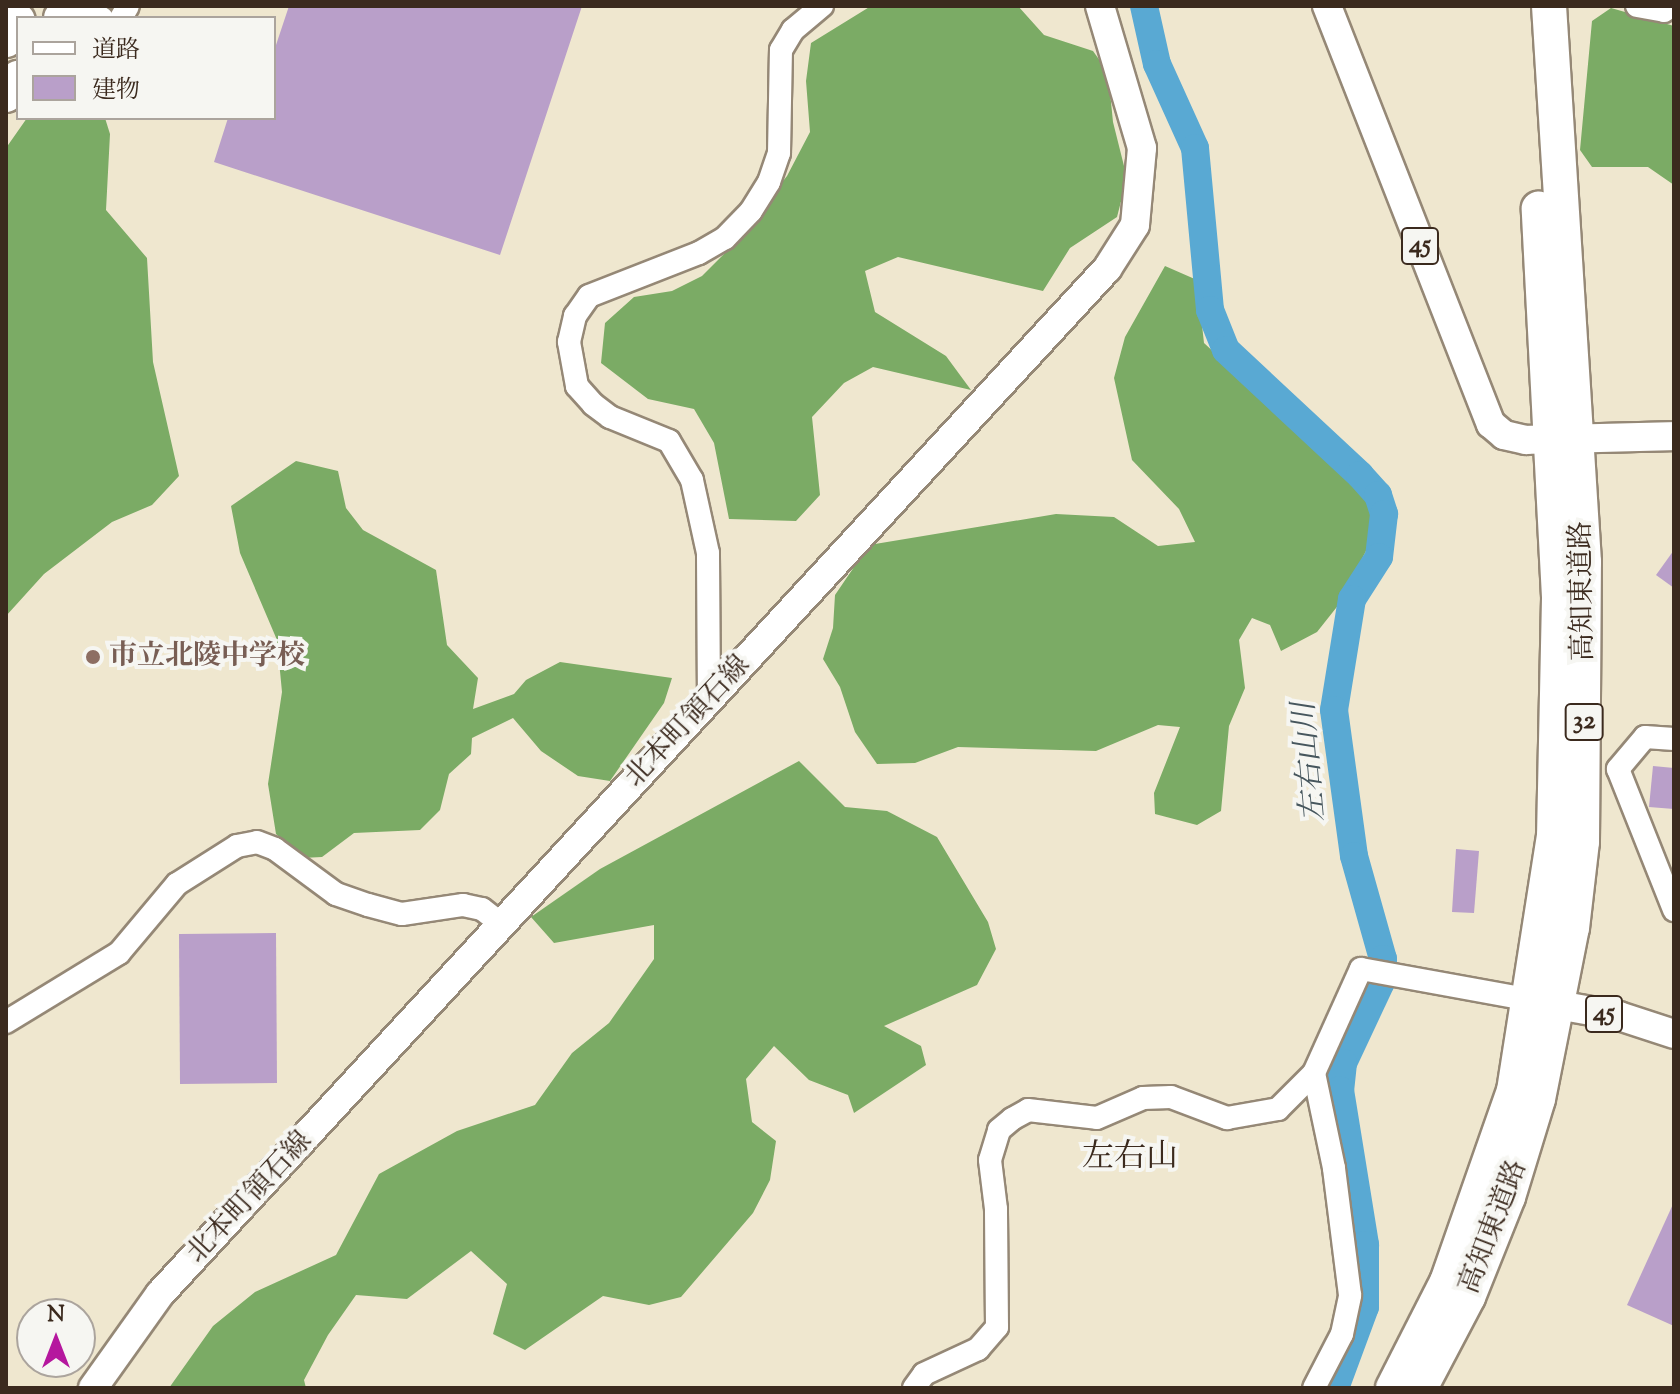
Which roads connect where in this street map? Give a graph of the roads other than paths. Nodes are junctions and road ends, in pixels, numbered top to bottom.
1 (81, 6) edge
2 (822, 6) edge
3 (1100, 6) edge
4 (1327, 6) edge
5 (1528, 6) edge
6 (1549, 6) edge
7 (1637, 6) edge
8 (1670, 6) edge
9 (98, 16) edge
10 (16, 22) edge
11 (6, 40) edge
12 (1674, 436) edge
13 (1565, 438) junction
14 (709, 700) junction
15 (1674, 739) edge
16 (1674, 910) edge
17 (500, 923) junction
18 (1545, 1003) junction
19 (6, 1022) edge
20 (1674, 1034) edge
21 (1314, 1073) junction
22 (93, 1388) edge
23 (914, 1388) edge
24 (1314, 1388) edge
25 (1393, 1388) edge
26 (1420, 1388) edge

1 - 9 street
2 - 14 street
3 - 14 main road, 北本町領石線
4 - 13 main road, 45
5 - 13 highway, 高知東道路 / 32
6 - 13 highway, 高知東道路 / 32
7 - 8 street
10 - 11 highway
12 - 13 main road
13 - 18 highway, 高知東道路 / 32
14 - 17 main road, 北本町領石線
15 - 16 street
17 - 19 street
17 - 22 main road, 北本町領石線
18 - 20 main road, 45
18 - 21 street
18 - 25 highway, 高知東道路 / 32
18 - 26 highway, 高知東道路 / 32
21 - 23 street
21 - 24 street

